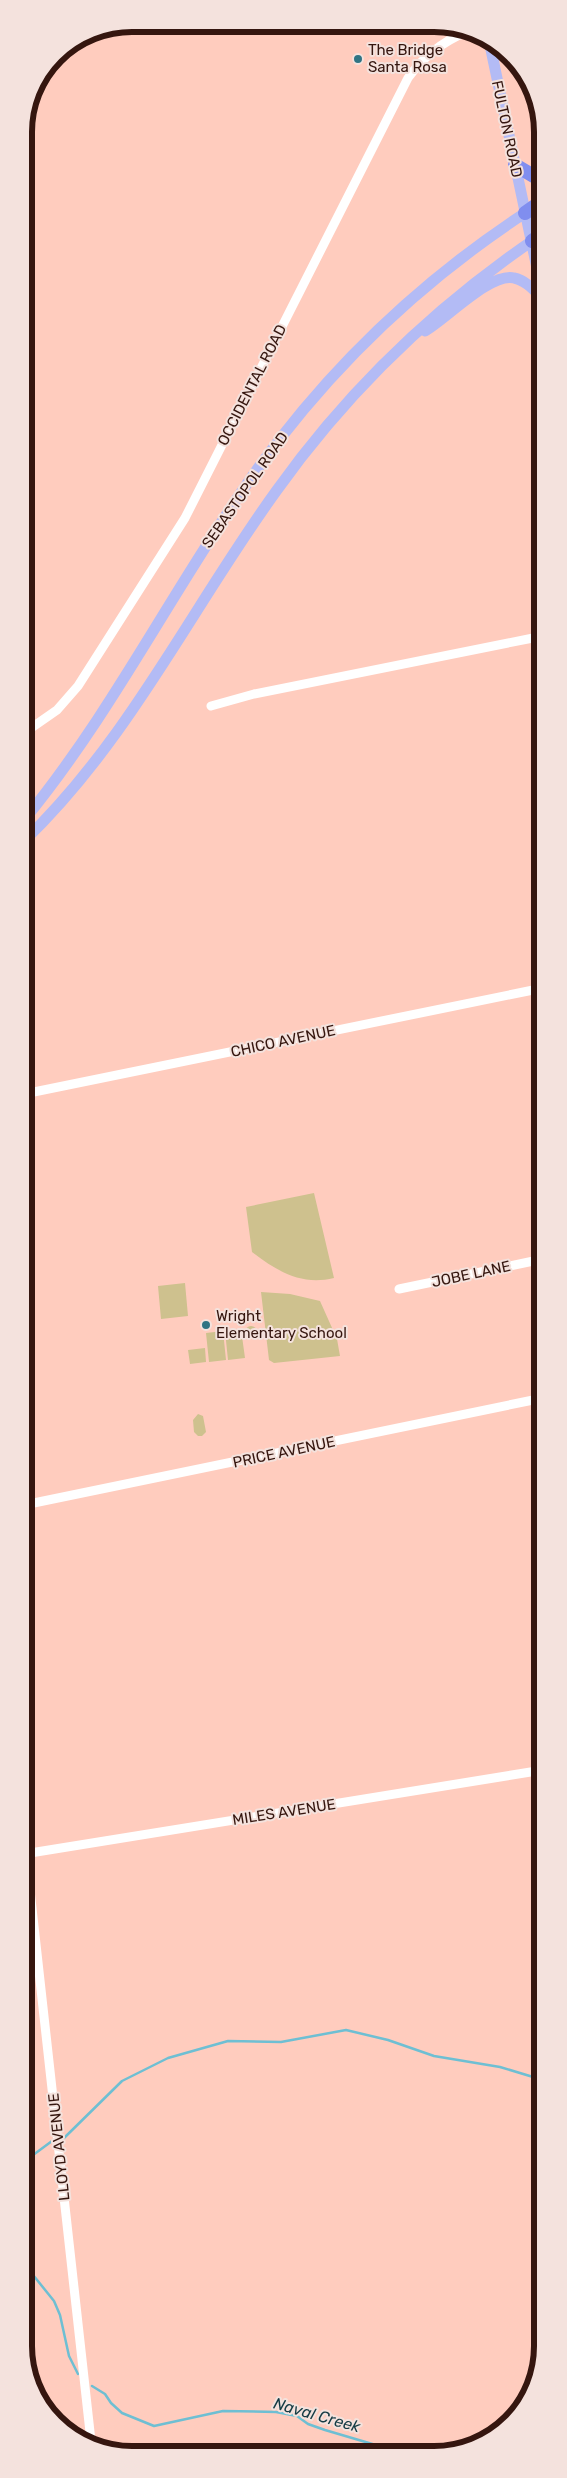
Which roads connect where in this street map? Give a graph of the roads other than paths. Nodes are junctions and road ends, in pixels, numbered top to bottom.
1 (459, 36) edge
2 (491, 50) edge
3 (515, 165) junction
4 (534, 176) edge
5 (534, 207) edge
6 (525, 213) junction
7 (534, 232) edge
8 (534, 240) edge
9 (534, 292) edge
10 (406, 341) junction
11 (534, 638) edge
12 (211, 706) dead end
13 (33, 727) edge
14 (33, 808) edge
15 (33, 832) edge
16 (534, 990) edge
17 (33, 1092) edge
18 (534, 1261) edge
19 (399, 1289) dead end
20 (534, 1400) edge
21 (32, 1503) edge
22 (534, 1771) edge
23 (32, 1853) edge
24 (32, 1918) edge
25 (91, 2436) edge

1 - 13 street, OCCIDENTAL ROAD
2 - 3 main road, FULTON ROAD
3 - 4 highway
3 - 6 main road, FULTON ROAD
5 - 6 highway
6 - 7 main road, FULTON ROAD
6 - 14 main road, SEBASTOPOL ROAD
8 - 10 main road, SEBASTOPOL ROAD
9 - 10 main road
10 - 15 main road, SEBASTOPOL ROAD
11 - 12 street
16 - 17 street, CHICO AVENUE
18 - 19 street, JOBE LANE
20 - 21 street, PRICE AVENUE
22 - 23 street, MILES AVENUE
24 - 25 street, LLOYD AVENUE

